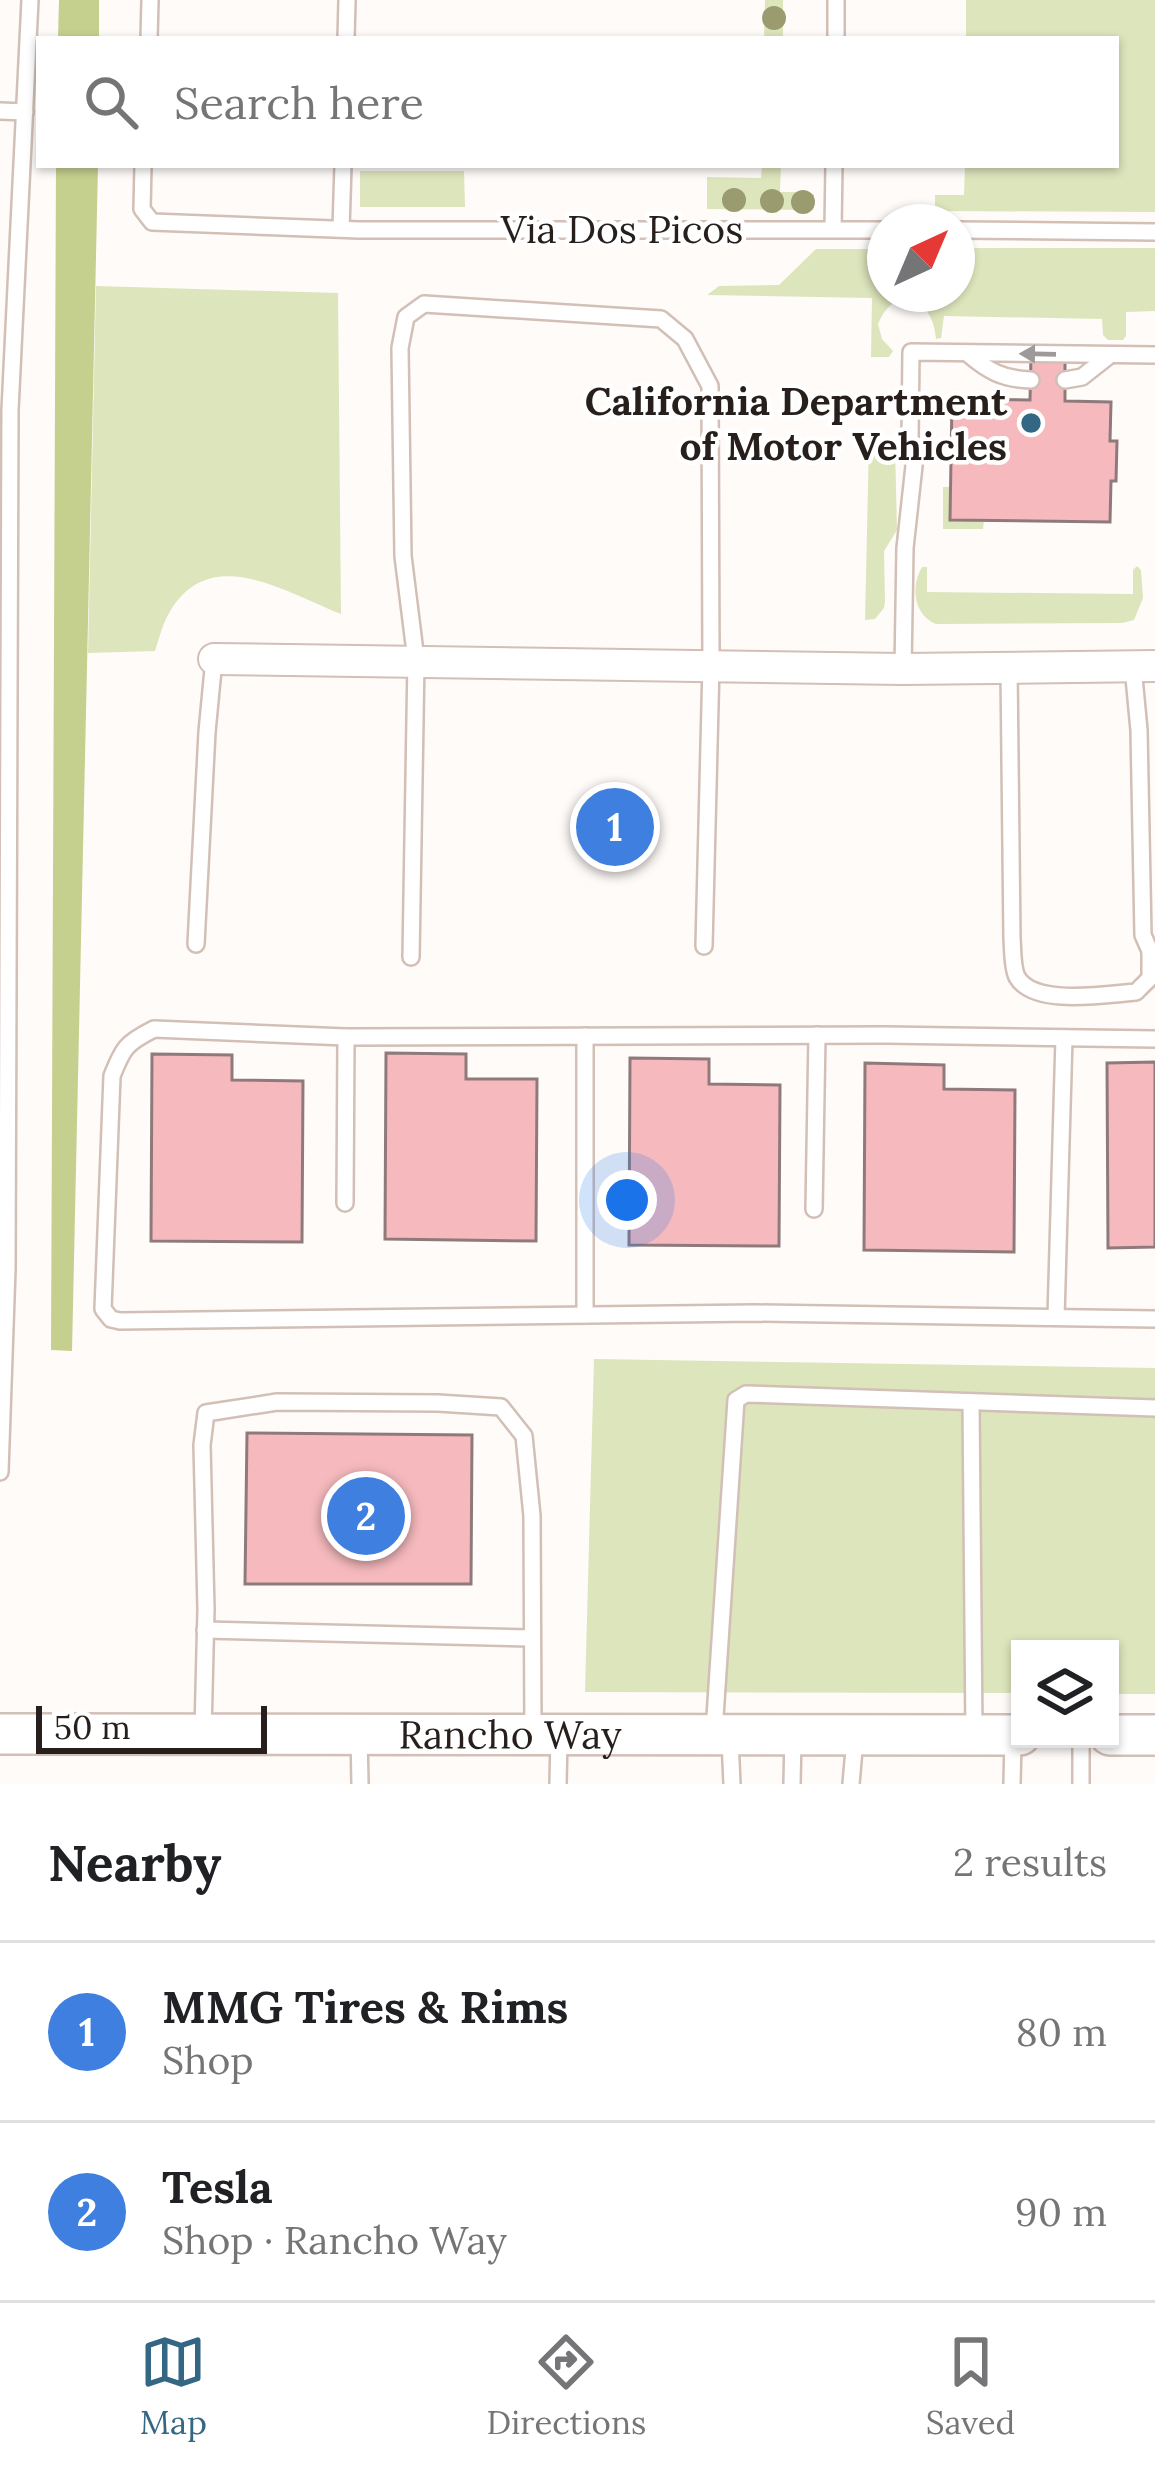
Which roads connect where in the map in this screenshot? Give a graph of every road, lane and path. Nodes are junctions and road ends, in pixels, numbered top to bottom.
1 (30, 0) edge
2 (151, 0) edge
3 (347, 0) edge
4 (836, 0) edge
5 (149, 36) edge
6 (346, 36) edge
7 (836, 36) edge
8 (0, 111) edge
9 (25, 112) junction
10 (143, 168) edge
11 (343, 168) edge
12 (834, 168) edge
13 (341, 229) junction
14 (833, 230) junction
15 (867, 230) edge
16 (975, 230) edge
17 (1155, 232) edge
18 (967, 353) junction
19 (1110, 355) junction
20 (1155, 355) edge
21 (1031, 380) dead end
22 (1065, 380) dead end
23 (6, 389) edge
24 (214, 659) joint
25 (416, 660) junction
26 (711, 665) junction
27 (1144, 666) edge
28 (1009, 668) junction
29 (903, 669) junction
30 (4, 682) edge
31 (5, 925) edge
32 (196, 944) dead end
33 (704, 946) dead end
34 (1153, 952) edge
35 (411, 957) dead end
36 (817, 1035) junction
37 (585, 1036) junction
38 (346, 1037) junction
39 (1064, 1038) junction
40 (1155, 1039) edge
41 (345, 1203) dead end
42 (814, 1209) dead end
43 (3, 1241) edge
44 (585, 1315) junction
45 (1056, 1317) junction
46 (1155, 1319) edge
47 (971, 1402) junction
48 (1155, 1408) edge
49 (2, 1422) edge
50 (0, 1472) edge
51 (206, 1630) junction
52 (531, 1638) junction
53 (359, 1733) junction
54 (0, 1734) edge
55 (203, 1735) junction
56 (546, 1735) junction
57 (722, 1735) junction
58 (793, 1735) junction
59 (855, 1735) junction
60 (1002, 1735) edge
61 (1119, 1735) edge
62 (1155, 1735) edge
63 (1081, 1748) edge
64 (358, 1783) edge
65 (558, 1784) edge
66 (732, 1784) edge
67 (792, 1784) edge
68 (851, 1784) edge
69 (1012, 1784) edge
70 (1081, 1784) edge

1 - 9 lane
2 - 5 lane
3 - 6 lane
4 - 7 lane
8 - 9 lane
9 - 23 lane
10 - 13 lane, Via Dos Picos
11 - 13 lane
12 - 14 lane
13 - 14 lane, Via Dos Picos
14 - 15 lane, Via Dos Picos
16 - 17 lane
19 -> 18 lane
18 - 21 lane
18 - 29 lane
19 - 20 lane
19 - 22 lane
23 - 30 lane
24 - 25 street
24 - 32 lane
25 - 26 street
25 - 26 lane
25 - 35 lane
26 - 29 street
26 - 33 lane
27 - 28 street
27 - 34 lane
28 - 29 street
28 - 34 lane
30 - 31 lane
31 - 43 lane
36 - 37 lane
36 - 39 lane
36 - 42 lane
37 - 38 lane
37 - 44 lane
38 - 41 lane
38 - 44 lane
39 - 40 lane
39 - 45 lane
43 - 49 lane
44 - 45 lane
45 - 46 lane
47 - 48 lane
47 - 57 lane
47 - 60 lane
49 - 50 lane
51 - 52 lane
51 - 52 lane
51 - 55 lane
52 - 56 lane
53 - 55 street, Rancho Way
53 - 56 street, Rancho Way
53 - 64 lane
54 - 55 street, Rancho Way
56 - 57 street, Rancho Way
56 - 65 lane
57 - 58 street, Rancho Way
57 - 66 lane
58 - 59 street, Rancho Way
58 - 67 lane
59 - 60 street, Rancho Way
59 - 68 lane
60 - 69 lane
61 - 62 street
63 - 70 lane

